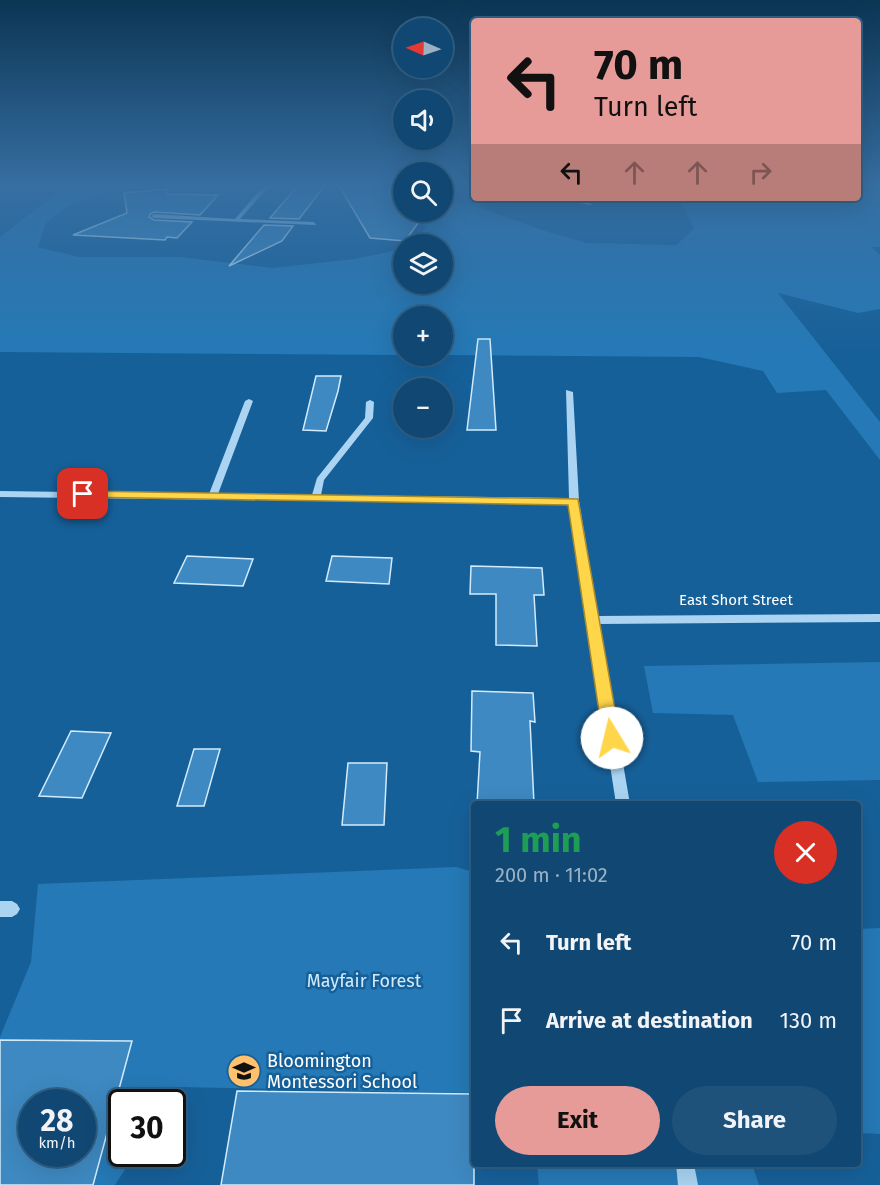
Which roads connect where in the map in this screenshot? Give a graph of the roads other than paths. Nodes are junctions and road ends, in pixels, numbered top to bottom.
1 (569, 392) dead end
2 (249, 401) dead end
3 (370, 402) dead end
4 (0, 494) edge
5 (213, 495) junction
6 (316, 496) junction
7 (574, 501) junction
8 (880, 618) edge
9 (593, 620) junction
10 (623, 801) edge
11 (685, 1167) edge
12 (688, 1185) edge

1 - 7 street
2 - 5 street
3 - 6 street
4 - 5 street
5 - 6 street
6 - 7 street
7 - 9 street
8 - 9 street, East Short Street
9 - 10 street
11 - 12 street

